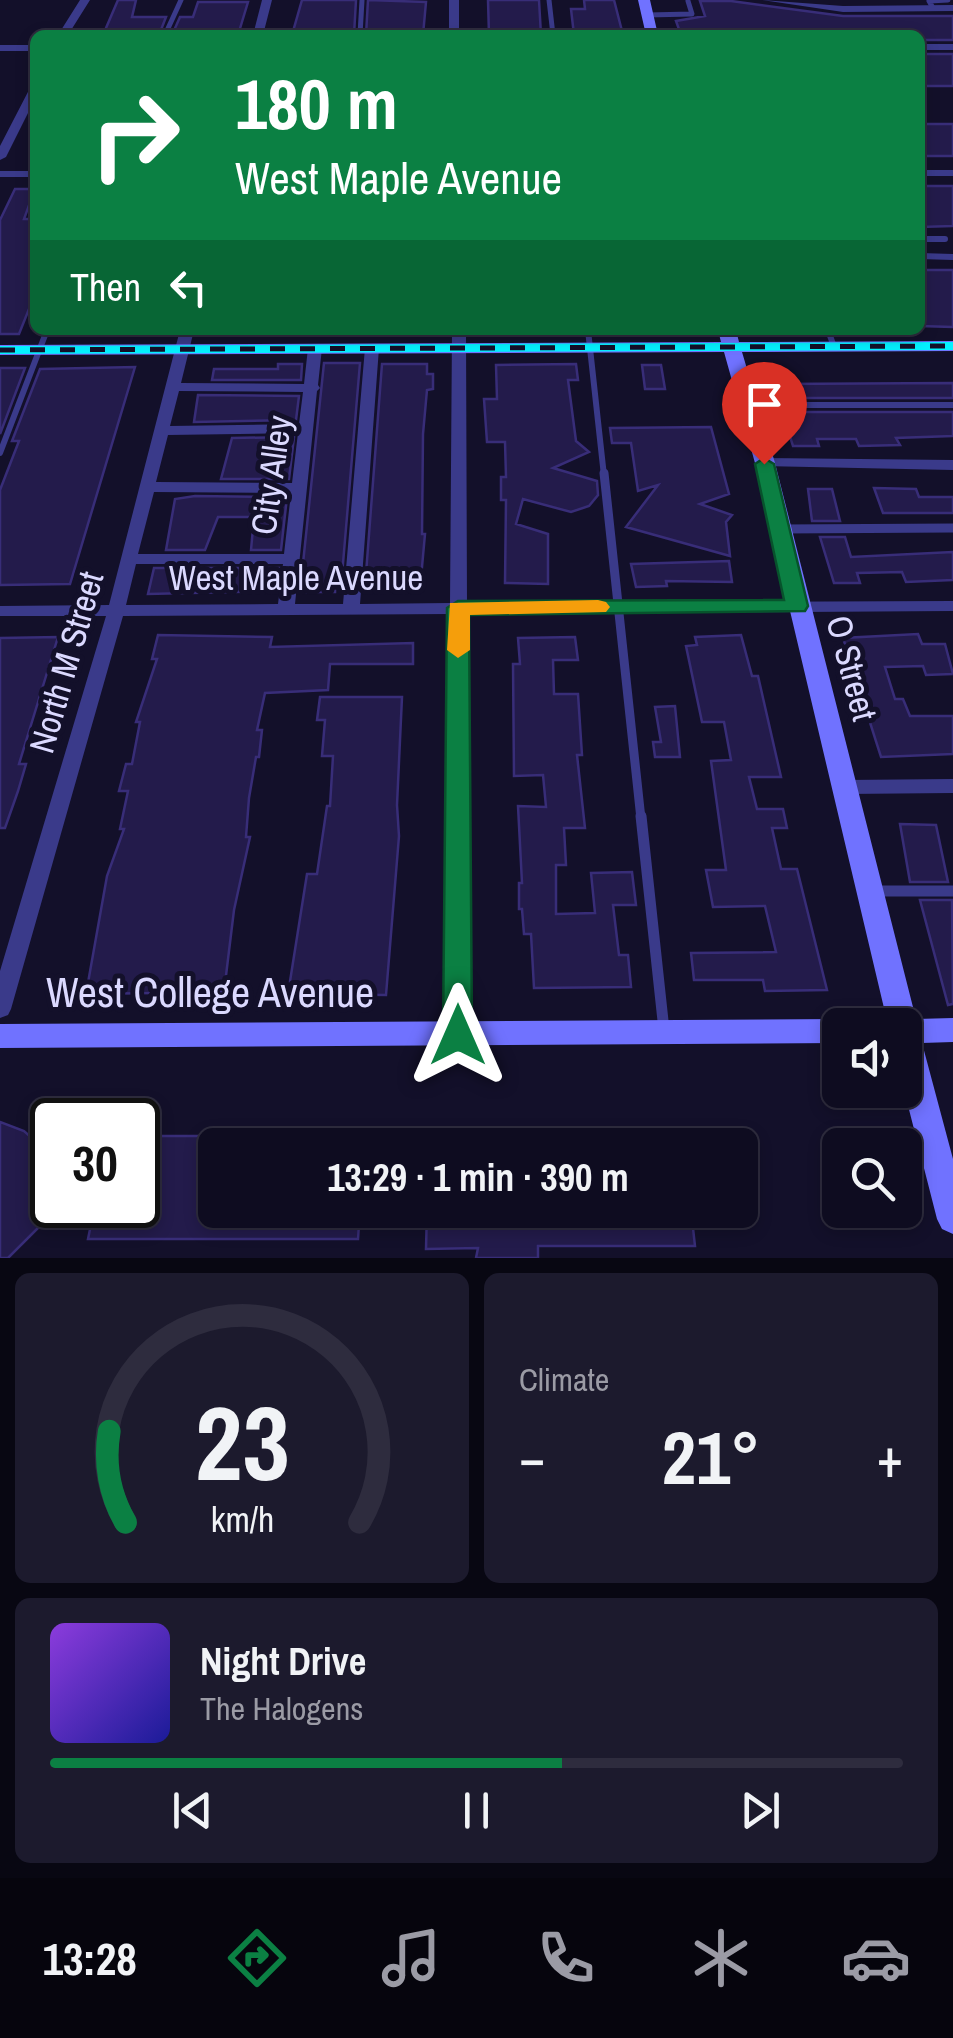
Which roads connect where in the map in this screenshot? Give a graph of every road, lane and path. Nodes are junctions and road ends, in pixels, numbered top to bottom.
1 (85, 0) edge
2 (181, 0) edge
3 (267, 0) edge
4 (362, 0) edge
5 (454, 0) edge
6 (548, 0) edge
7 (644, 0) edge
8 (767, 0) edge
9 (948, 0) edge
10 (688, 1) edge
11 (930, 3) edge
12 (842, 4) edge
13 (890, 5) edge
14 (953, 8) edge
15 (648, 14) junction
16 (66, 30) edge
17 (167, 30) edge
18 (259, 30) edge
19 (360, 30) edge
20 (454, 30) edge
21 (552, 30) edge
22 (651, 30) edge
23 (925, 47) edge
24 (953, 47) edge
25 (0, 48) edge
26 (30, 48) edge
27 (30, 98) edge
28 (0, 157) edge
29 (925, 173) edge
30 (953, 173) edge
31 (0, 174) edge
32 (30, 174) edge
33 (925, 239) edge
34 (946, 239) dead end
35 (925, 256) edge
36 (953, 257) edge
37 (45, 335) edge
38 (186, 335) edge
39 (729, 338) edge
40 (831, 338) edge
41 (460, 339) edge
42 (589, 339) edge
43 (953, 346) edge
44 (315, 348) junction
45 (372, 348) junction
46 (0, 350) edge
47 (40, 350) junction
48 (182, 350) junction
49 (174, 387) junction
50 (312, 388) junction
51 (748, 405) junction
52 (953, 405) edge
53 (307, 428) junction
54 (162, 430) junction
55 (0, 453) edge
56 (764, 464) junction
57 (953, 465) edge
58 (148, 487) junction
59 (298, 488) junction
60 (779, 528) junction
61 (953, 528) edge
62 (290, 559) junction
63 (129, 560) junction
64 (797, 606) junction
65 (953, 606) edge
66 (617, 607) junction
67 (458, 608) junction
68 (116, 610) junction
69 (286, 610) junction
70 (351, 610) junction
71 (0, 611) edge
72 (953, 786) edge
73 (845, 787) junction
74 (953, 891) edge
75 (870, 892) junction
76 (899, 1008) edge
77 (0, 1009) edge
78 (922, 1030) edge
79 (953, 1030) edge
80 (822, 1031) edge
81 (664, 1033) junction
82 (458, 1035) junction
83 (0, 1036) edge
84 (922, 1099) edge
85 (953, 1219) edge

1 - 16 street
2 - 17 lane
3 - 18 street
4 - 19 lane
5 - 20 street
6 - 21 lane
7 - 15 street
8 - 12 street
9 - 11 lane
10 - 15 lane
11 - 13 street
11 - 14 street
12 - 13 street
15 - 22 street
23 - 24 street
25 - 26 street
27 - 28 street
29 - 30 street
31 - 32 street
33 - 34 lane
35 - 36 lane
37 - 47 lane
38 - 48 street, North M Street
39 - 40 street
39 - 42 street
39 - 51 street, O Street
40 - 43 street
41 - 42 street
41 - 45 street
41 - 67 street
42 - 66 lane
44 - 45 street
44 - 48 street
44 - 50 street, City Alley
45 - 70 street
46 - 47 street
47 - 48 street
47 - 55 lane
48 - 49 street, North M Street
49 - 50 street
49 - 54 street, North M Street
50 - 53 street, City Alley
51 - 52 lane
51 - 56 street, O Street
53 - 54 street
53 - 59 street, City Alley
54 - 58 street, North M Street
56 - 57 street
56 - 60 street, O Street
58 - 59 street
58 - 63 street, North M Street
59 - 62 street, City Alley
60 - 61 lane
60 - 64 street, O Street
62 - 63 street
62 - 69 street, City Alley
63 - 68 street, North M Street
64 - 65 street, West Maple Avenue
64 - 66 street, West Maple Avenue
64 - 73 street, O Street
66 - 67 street, West Maple Avenue
66 - 81 lane
67 - 70 street, West Maple Avenue
67 - 82 street
68 - 69 street, West Maple Avenue
68 - 71 street, West Maple Avenue
68 - 77 street, North M Street
69 - 70 street, West Maple Avenue
72 - 73 street
73 - 75 street, O Street
74 - 75 lane
75 - 76 street, O Street
78 - 79 street
80 - 81 street, West College Avenue
81 - 82 street, West College Avenue
82 - 83 street, West College Avenue
84 - 85 street, O Street

